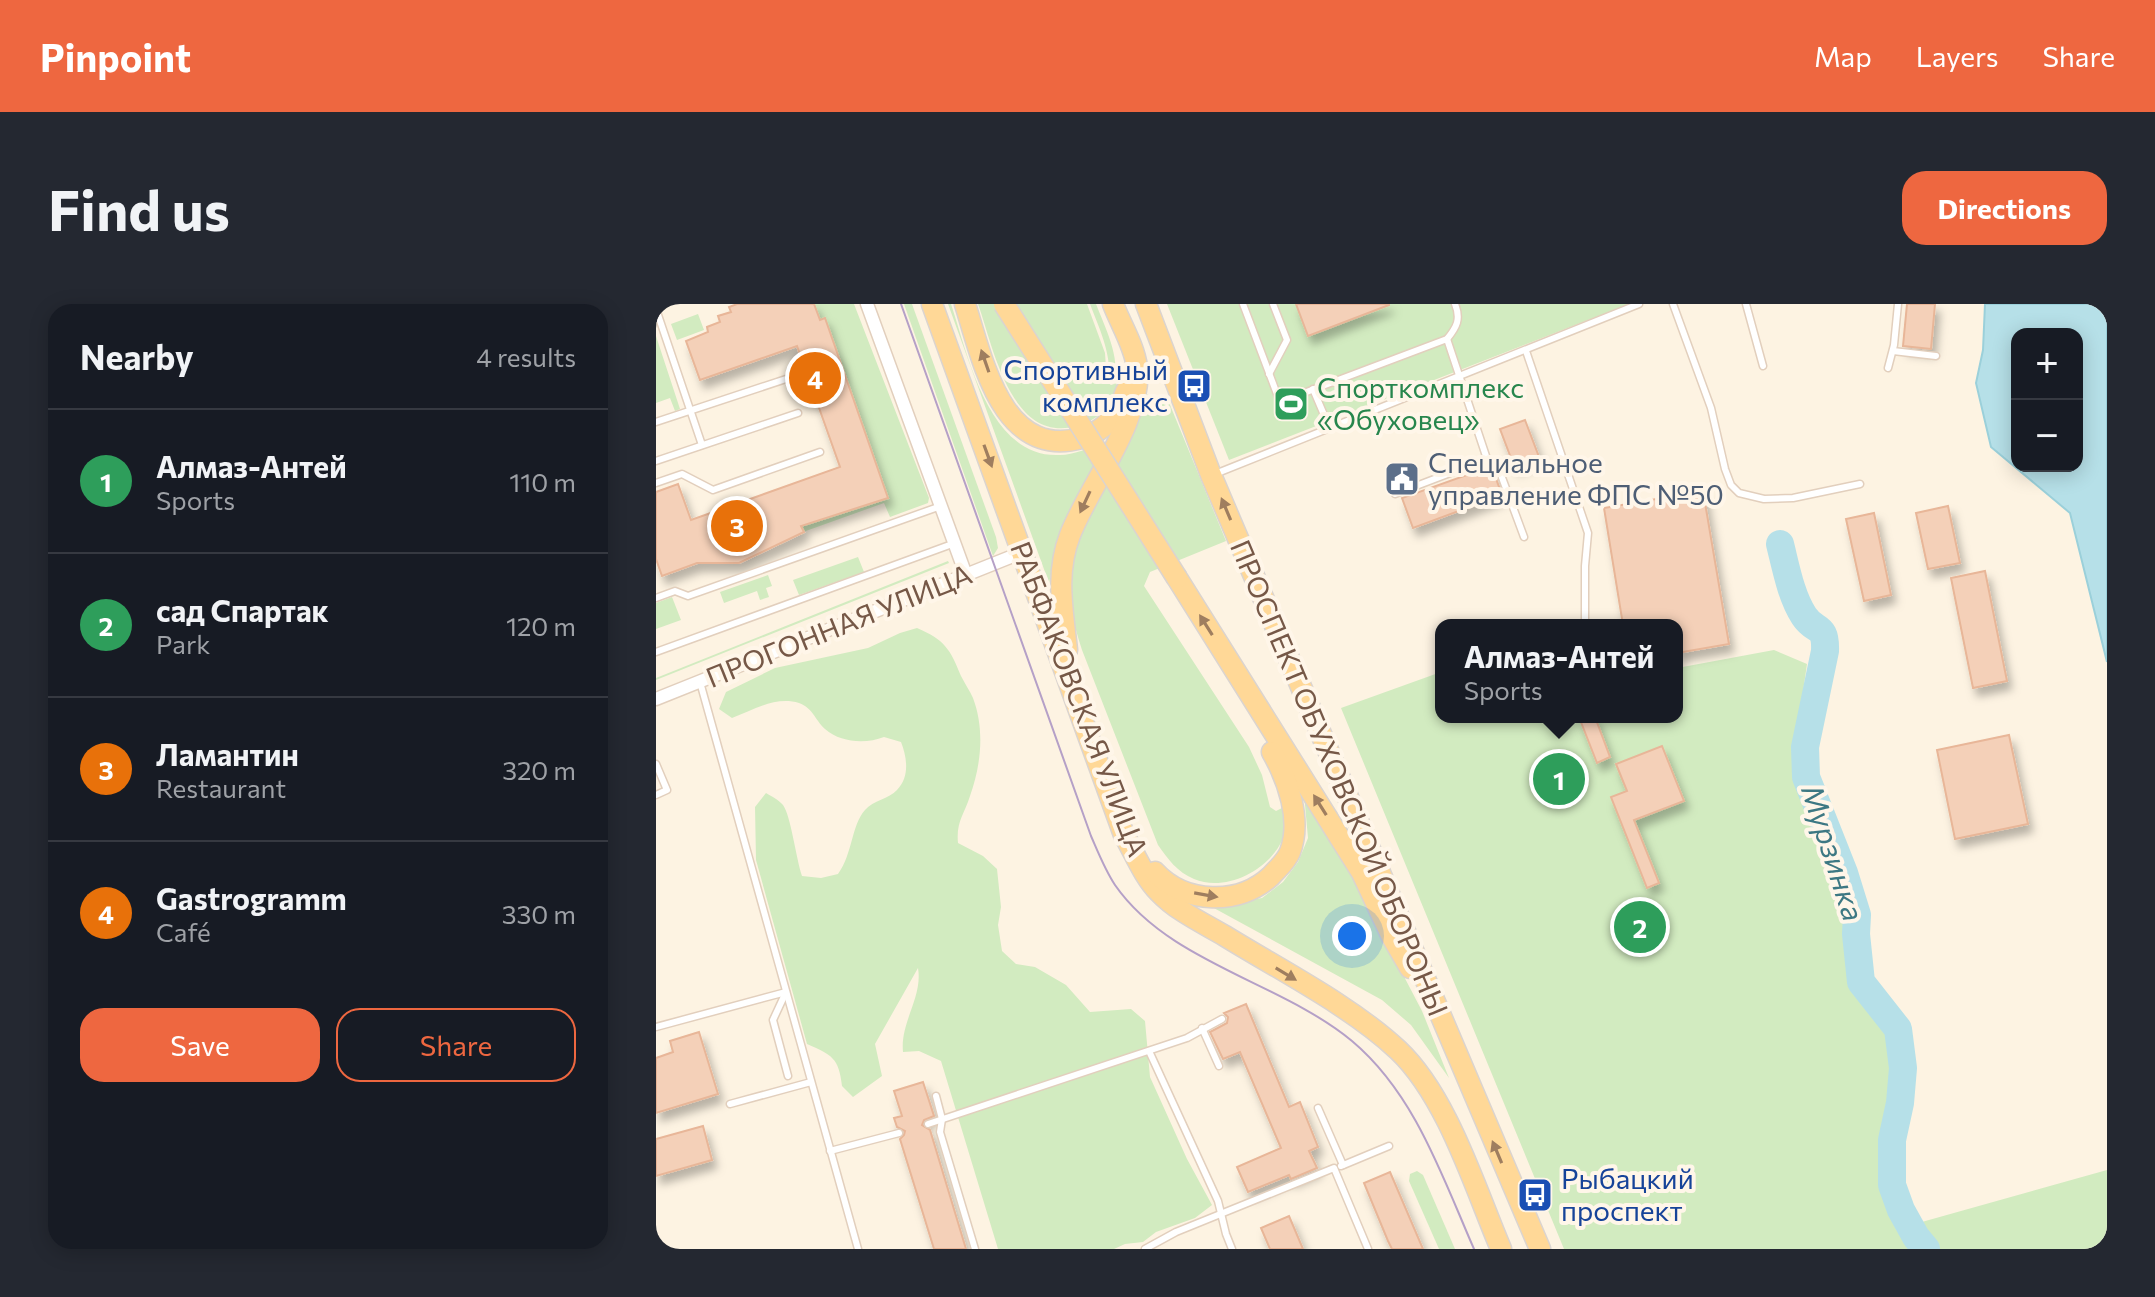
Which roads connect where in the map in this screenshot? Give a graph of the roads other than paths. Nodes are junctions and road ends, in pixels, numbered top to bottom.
1 (867, 304) edge
2 (932, 304) edge
3 (965, 304) edge
4 (1004, 304) edge
5 (1113, 304) edge
6 (1146, 304) edge
7 (1243, 304) edge
8 (1273, 304) edge
9 (1455, 304) edge
10 (1639, 304) edge
11 (1673, 304) edge
12 (1746, 304) edge
13 (1898, 304) edge
14 (657, 306) edge
15 (1121, 327) junction
16 (1447, 339) junction
17 (1526, 351) junction
18 (1893, 351) junction
19 (1936, 356) dead end
20 (1763, 366) dead end
21 (1888, 368) dead end
22 (1269, 374) junction
23 (1459, 378) junction
24 (786, 379) dead end
25 (1313, 389) junction
26 (690, 411) junction
27 (798, 413) dead end
28 (656, 422) edge
29 (1330, 429) junction
30 (702, 445) junction
31 (820, 452) dead end
32 (1487, 459) junction
33 (656, 461) edge
34 (1211, 475) junction
35 (656, 483) edge
36 (1860, 484) dead end
37 (1395, 494) dead end
38 (941, 506) junction
39 (1524, 537) dead end
40 (955, 543) junction
41 (1023, 552) junction
42 (966, 575) junction
43 (656, 598) edge
44 (1585, 619) edge
45 (656, 652) edge
46 (1235, 672) junction
47 (700, 682) junction
48 (1072, 687) junction
49 (656, 699) edge
50 (656, 764) edge
51 (656, 795) edge
52 (1124, 835) junction
53 (786, 992) junction
54 (1222, 1019) dead end
55 (1441, 1019) junction
56 (656, 1027) edge
57 (1202, 1028) junction
58 (1149, 1051) junction
59 (1219, 1066) dead end
60 (788, 1076) dead end
61 (811, 1082) junction
62 (936, 1096) dead end
63 (730, 1104) dead end
64 (1318, 1108) dead end
65 (942, 1119) junction
66 (928, 1124) dead end
67 (899, 1133) dead end
68 (1389, 1146) dead end
69 (830, 1151) junction
70 (1343, 1165) junction
71 (1334, 1168) junction
72 (1221, 1215) junction
73 (858, 1249) edge
74 (975, 1249) edge
75 (1145, 1249) edge
76 (1232, 1249) edge
77 (1368, 1249) edge
78 (1501, 1249) edge
79 (1540, 1249) edge

1 - 38 street
2 -> 41 main road, РАБФАКОВСКАЯ УЛИЦА
15 -> 3 main road
46 -> 4 main road, bridge
5 - 15 main road
6 - 34 main road, ПРОСПЕКТ ОБУХОВСКОЙ ОБОРОНЫ
7 - 22 lane
8 - 22 lane
9 - 16 lane
10 - 17 lane
11 - 36 lane
12 - 20 lane
13 - 18 lane
14 - 26 lane
15 -> 48 main road
16 - 23 lane
16 - 25 lane
17 - 23 lane
17 - 44 lane
18 - 19 lane
18 - 21 lane
22 - 25 lane
23 - 29 lane
23 - 32 lane
24 - 26 lane
25 - 29 lane
26 - 28 lane
26 - 30 lane
27 - 30 lane
29 - 34 lane
30 - 33 lane
31 - 35 lane
32 - 37 lane
32 - 39 lane
55 -> 34 main road, ПРОСПЕКТ ОБУХОВСКОЙ ОБОРОНЫ
38 - 40 street
38 - 43 lane
40 - 42 street
40 - 45 lane
41 - 42 street, ПРОГОННАЯ УЛИЦА
41 - 48 main road, РАБФАКОВСКАЯ УЛИЦА
42 - 47 street, ПРОГОННАЯ УЛИЦА
52 -> 46 main road
55 -> 46 main road
47 - 49 street, ПРОГОННАЯ УЛИЦА
47 - 53 lane
48 - 52 main road, РАБФАКОВСКАЯ УЛИЦА
50 - 51 lane
52 -> 78 main road, РАБФАКОВСКАЯ УЛИЦА
53 - 56 lane
53 - 60 lane
53 - 61 lane
54 - 57 lane
79 -> 55 main road, ПРОСПЕКТ ОБУХОВСКОЙ ОБОРОНЫ
57 - 58 lane
57 - 59 lane
58 - 65 lane
58 - 72 lane
61 - 63 lane
61 - 69 lane
62 - 65 lane
64 - 70 lane
65 - 66 lane
65 - 74 lane
67 - 69 lane
68 - 70 lane
69 - 73 lane
70 - 71 lane
71 - 72 lane
71 - 77 lane
72 - 75 lane
72 - 76 lane

